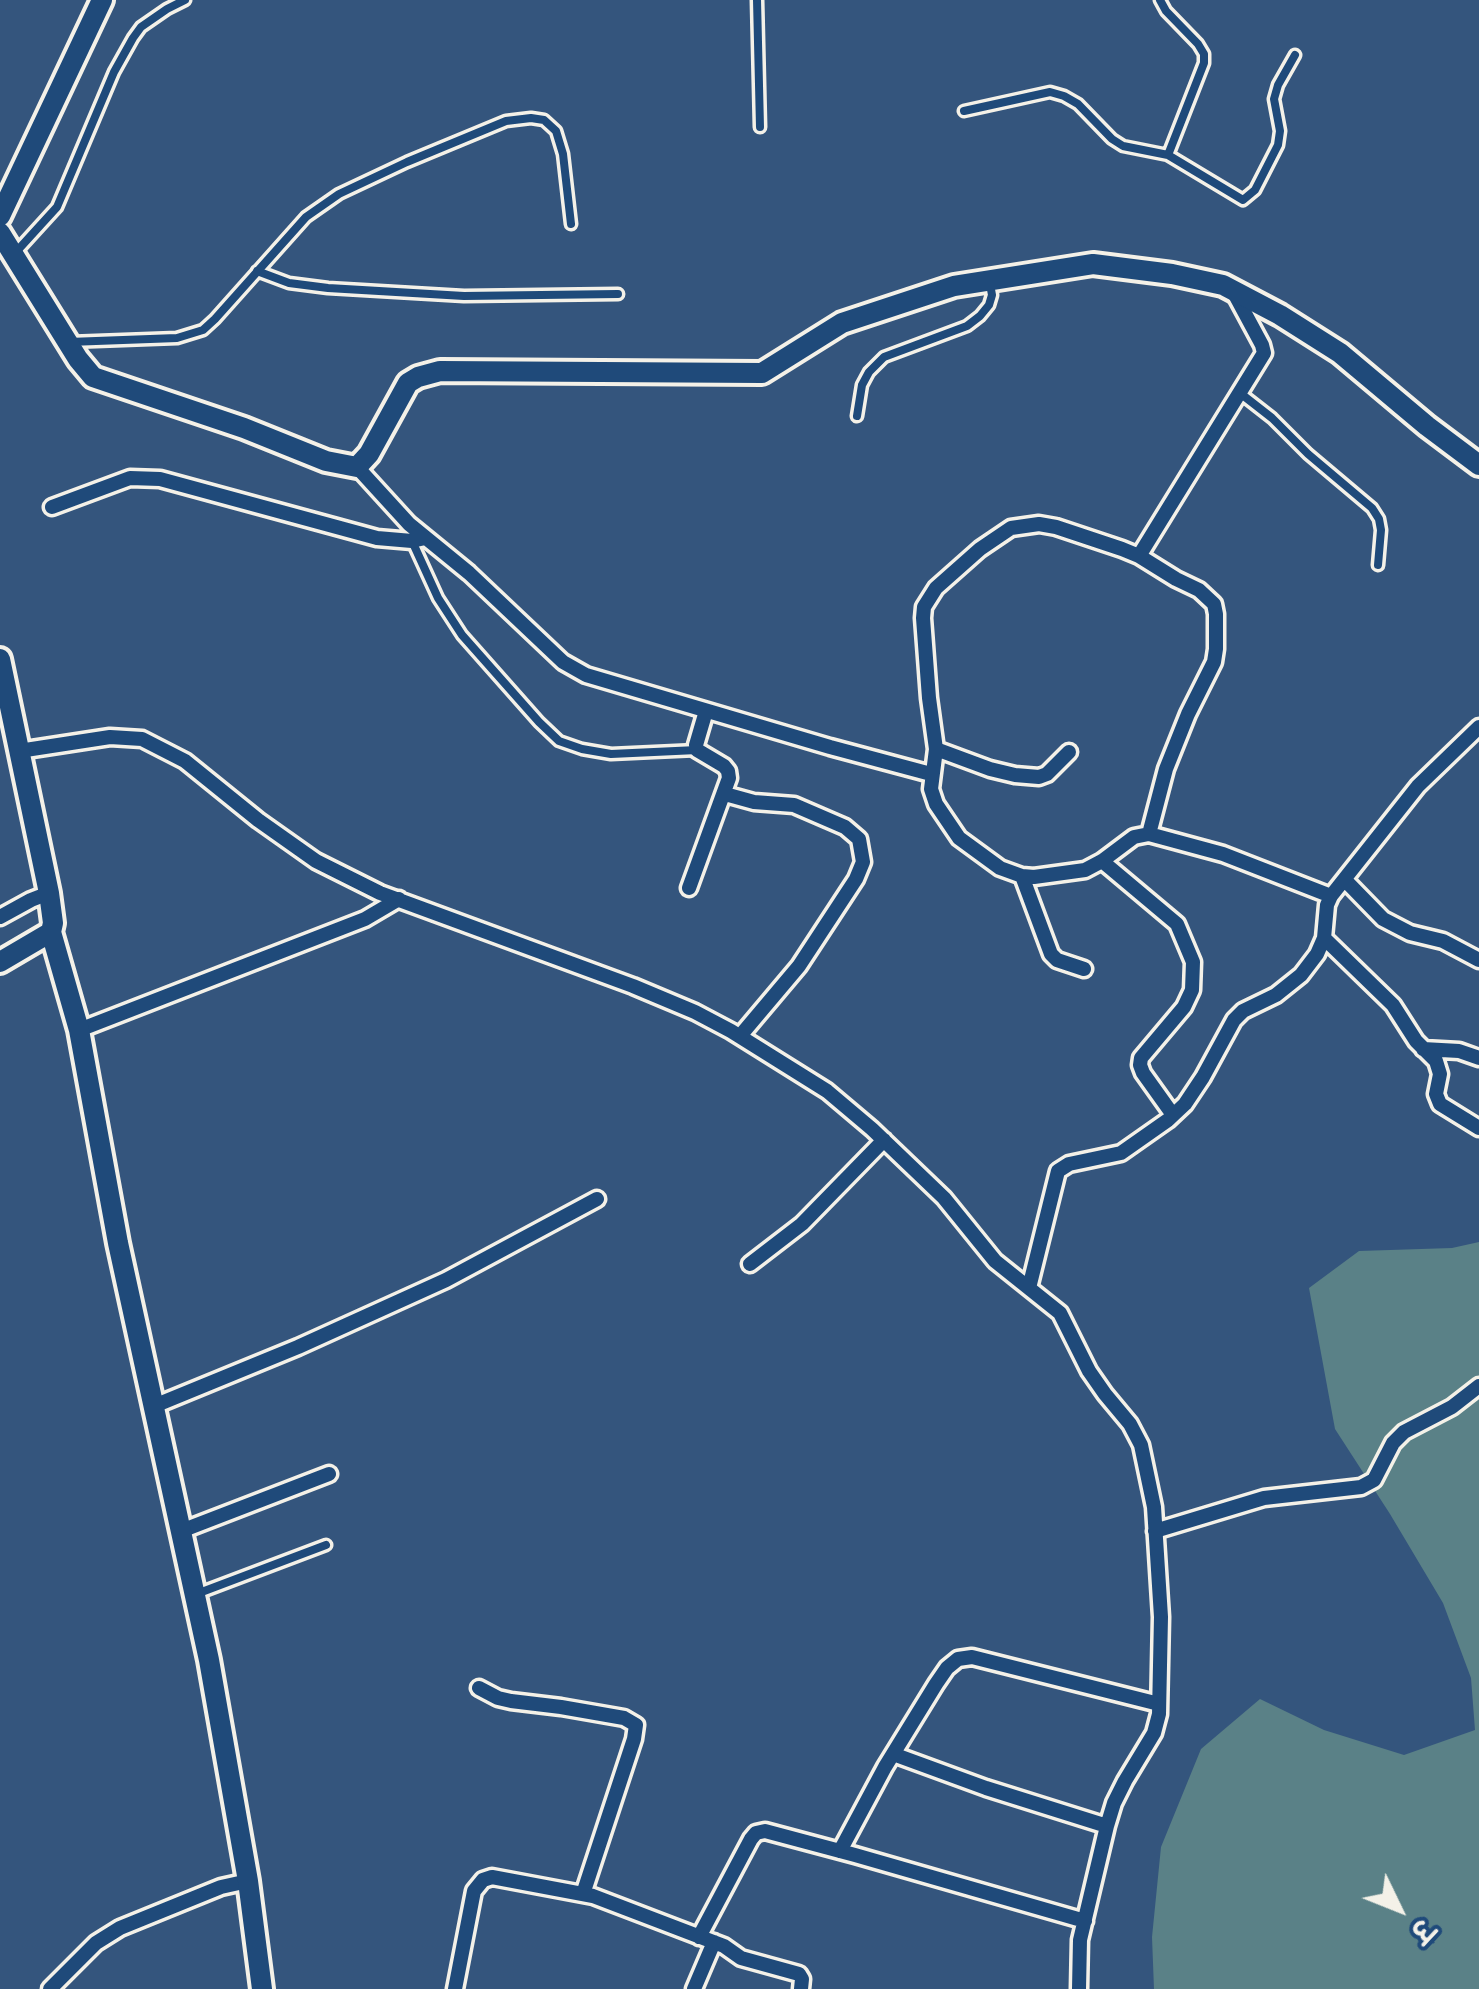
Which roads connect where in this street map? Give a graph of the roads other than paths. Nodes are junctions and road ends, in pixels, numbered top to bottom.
1 (102, 0) edge
2 (185, 0) edge
3 (758, 0) edge
4 (1160, 0) edge
5 (1295, 55) dead end
6 (964, 111) dead end
7 (760, 127) dead end
8 (1168, 155) junction
9 (0, 216) edge
10 (570, 224) dead end
11 (0, 234) edge
12 (13, 255) junction
13 (257, 271) junction
14 (989, 280) junction
15 (1233, 290) junction
16 (618, 294) dead end
17 (68, 342) junction
18 (1240, 393) junction
19 (857, 416) dead end
20 (1479, 466) edge
21 (357, 468) junction
22 (52, 507) dead end
23 (418, 539) junction
24 (1139, 556) junction
25 (1378, 565) dead end
26 (0, 659) edge
27 (706, 710) junction
28 (1479, 727) edge
29 (697, 750) junction
30 (936, 750) junction
31 (19, 751) junction
32 (1070, 752) dead end
33 (931, 774) junction
34 (725, 794) junction
35 (1149, 834) junction
36 (1102, 861) junction
37 (1022, 876) junction
38 (1345, 880) junction
39 (689, 888) dead end
40 (50, 893) junction
41 (1331, 896) junction
42 (399, 899) junction
43 (0, 918) edge
44 (51, 932) junction
45 (1324, 938) junction
46 (1479, 960) edge
47 (0, 962) edge
48 (1084, 969) dead end
49 (80, 1030) junction
50 (740, 1036) junction
51 (1423, 1049) junction
52 (1479, 1058) edge
53 (1173, 1115) junction
54 (1478, 1128) edge
55 (884, 1140) junction
56 (598, 1199) dead end
57 (750, 1264) dead end
58 (1029, 1288) junction
59 (1479, 1386) edge
60 (154, 1406) junction
61 (330, 1474) dead end
62 (181, 1531) junction
63 (1155, 1531) junction
64 (326, 1545) dead end
65 (194, 1594) junction
66 (480, 1688) dead end
67 (1159, 1704) junction
68 (893, 1754) junction
69 (1106, 1826) junction
70 (840, 1851) junction
71 (248, 1881) junction
72 (583, 1894) junction
73 (1085, 1921) junction
74 (699, 1937) junction
75 (714, 1942) junction
76 (50, 1989) edge
77 (262, 1989) edge
78 (455, 1989) edge
79 (694, 1989) edge
80 (801, 1989) edge
81 (1079, 1989) edge

1 - 9 main road
2 - 12 lane
3 - 7 lane
4 - 8 lane
5 - 8 lane
6 - 8 lane
10 - 13 lane
11 - 12 main road
12 - 17 main road
13 - 16 lane
13 - 17 lane
14 - 15 main road
14 - 19 lane
14 - 21 main road
15 - 18 street
15 - 20 main road
17 - 21 main road
18 - 24 street
18 - 25 lane
21 - 23 street
22 - 23 street
23 - 27 street
23 - 29 lane
24 - 30 street
24 - 35 street
26 - 31 main road
27 - 29 street
27 - 33 street
28 - 38 street
29 - 34 street
30 - 32 street
30 - 33 street
31 - 40 main road
31 - 42 street
33 - 37 street
34 - 39 street
34 - 50 street
35 - 36 street
35 - 41 street
36 - 37 street
36 - 53 street
37 - 48 street
38 - 41 street
38 - 46 street
40 - 43 street
40 - 44 main road
41 - 45 street
42 - 49 street
42 - 50 street
44 - 47 main road
44 - 49 main road
45 - 51 street
45 - 53 street
49 - 60 main road
50 - 55 street
51 - 52 street
51 - 54 street
53 - 58 street
55 - 57 street
55 - 58 street
56 - 60 street
58 - 63 street
59 - 63 street
60 - 62 main road
61 - 62 street
62 - 65 main road
63 - 67 street
64 - 65 lane
65 - 71 main road
66 - 72 street
67 - 68 street
67 - 69 street
68 - 69 street
68 - 70 street
69 - 73 street
70 - 73 street
70 - 74 street
71 - 76 street
71 - 77 main road
72 - 74 street
72 - 78 street
73 - 81 street
74 - 75 street
75 - 79 street
75 - 80 street

